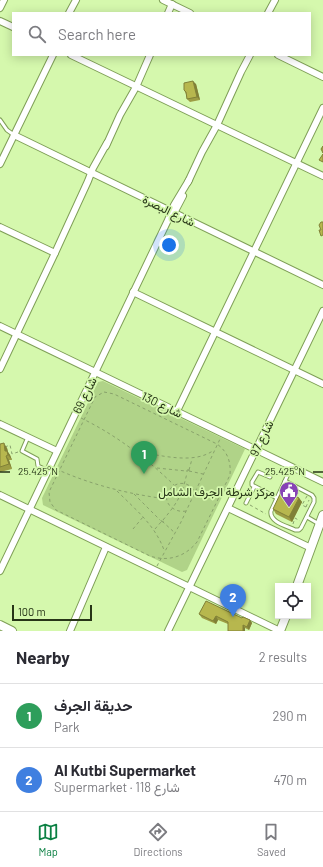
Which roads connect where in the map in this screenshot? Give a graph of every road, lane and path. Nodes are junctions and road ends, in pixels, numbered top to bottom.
1 (4, 0) edge
2 (76, 0) edge
3 (163, 0) edge
4 (275, 0) edge
5 (174, 5) junction
6 (0, 8) edge
7 (70, 12) edge
8 (169, 12) edge
9 (172, 12) edge
10 (188, 12) edge
11 (269, 12) edge
12 (0, 21) edge
13 (12, 27) edge
14 (53, 56) edge
15 (73, 56) edge
16 (149, 56) edge
17 (247, 56) edge
18 (249, 56) edge
19 (280, 56) edge
20 (241, 72) junction
21 (323, 77) edge
22 (134, 86) junction
23 (323, 108) edge
24 (0, 120) edge
25 (215, 125) junction
26 (14, 135) junction
27 (0, 164) edge
28 (296, 164) junction
29 (92, 173) junction
30 (323, 176) edge
31 (173, 212) junction
32 (0, 227) edge
33 (254, 251) junction
34 (55, 254) junction
35 (323, 285) edge
36 (133, 292) junction
37 (323, 311) edge
38 (0, 326) edge
39 (215, 332) junction
40 (17, 334) junction
41 (0, 369) edge
42 (294, 370) junction
43 (95, 372) junction
44 (323, 384) edge
45 (176, 411) junction
46 (74, 415) junction
47 (84, 420) junction
48 (0, 424) edge
49 (223, 434) junction
50 (28, 437) junction
51 (218, 444) junction
52 (0, 448) edge
53 (215, 449) junction
54 (256, 450) junction
55 (22, 451) junction
56 (57, 451) junction
57 (137, 452) junction
58 (192, 458) junction
59 (291, 467) junction
60 (49, 468) junction
61 (156, 468) junction
62 (60, 470) junction
63 (189, 471) junction
64 (187, 472) junction
65 (203, 474) junction
66 (270, 477) dead end
67 (284, 482) junction
68 (323, 482) edge
69 (185, 483) junction
70 (174, 485) junction
71 (254, 487) junction
72 (116, 490) junction
73 (195, 492) junction
74 (308, 493) junction
75 (133, 494) junction
76 (0, 495) edge
77 (312, 495) junction
78 (277, 498) junction
79 (167, 499) junction
80 (246, 503) joint
81 (306, 507) junction
82 (173, 508) junction
83 (228, 508) junction
84 (29, 510) junction
85 (310, 510) junction
86 (186, 511) junction
87 (323, 515) edge
88 (270, 516) junction
89 (143, 517) junction
90 (306, 517) junction
91 (162, 521) junction
92 (304, 523) junction
93 (319, 524) junction
94 (291, 528) junction
95 (133, 529) dead end
96 (155, 530) junction
97 (175, 533) junction
98 (108, 548) junction
99 (311, 548) junction
100 (165, 551) junction
101 (161, 559) junction
102 (155, 570) junction
103 (0, 571) edge
104 (298, 583) edge
105 (189, 587) junction
106 (285, 619) edge
107 (0, 625) edge
108 (12, 631) edge
109 (70, 631) edge
110 (168, 631) edge
111 (280, 631) edge

1 - 6 street
2 - 7 street
3 - 5 street
4 - 11 street
5 - 8 street
5 - 9 street
5 - 10 street
12 - 13 street
14 - 26 street
15 - 22 street
16 - 22 street
17 - 20 street, شارع 69
18 - 20 street, شارع 69
19 - 21 street
20 - 25 street, شارع 69
22 - 25 street
22 - 29 street
23 - 28 street
24 - 26 lane
25 - 28 street
25 - 31 street, شارع 69
26 - 27 street
26 - 29 street, شارع البصرة
28 - 30 street
28 - 33 street
29 - 31 street, شارع البصرة
29 - 34 street
31 - 33 street, شارع البصرة
31 - 36 street, شارع 69
32 - 34 street
33 - 35 street, شارع البصرة
33 - 39 street
34 - 40 street
36 - 39 street
36 - 43 street, شارع 69
37 - 42 street, شارع 97
38 - 40 street, شارع 130
39 - 42 street
39 - 45 street
40 - 41 street
40 - 43 street, شارع 130
42 - 44 street
42 - 54 street, شارع 97
43 - 45 street, شارع 130
43 - 46 street, شارع 69
45 - 49 street, شارع 130
46 - 47 path
46 - 56 street, شارع 69
47 - 51 path
47 - 57 path
47 - 62 path
48 - 50 street
49 - 51 path
49 - 54 street, شارع 130
50 - 55 lane
50 - 56 street
51 - 53 path
51 - 101 path
52 - 55 path
53 - 58 path
53 - 65 path
54 - 59 street, شارع 130
54 - 83 street, شارع 97
55 - 60 lane
56 - 60 street, شارع 69
57 - 58 path
57 - 61 path
58 - 63 path
59 - 67 lane
59 - 68 street, شارع 130
60 - 62 path
60 - 84 street, شارع 69
61 - 64 path
61 - 70 path
62 - 72 path
62 - 101 path
63 - 64 path
63 - 65 path
64 - 69 path
65 - 73 path
66 - 71 lane
67 - 74 lane
67 - 78 lane
69 - 70 path
69 - 73 path
69 - 82 path
70 - 79 path
71 - 78 lane
71 - 80 lane
72 - 75 path
72 - 89 path
73 - 86 path
74 - 77 lane
74 - 81 path
75 - 79 path
75 - 91 path
76 - 84 street
77 - 81 path
77 - 85 lane
78 - 88 lane
79 - 82 path
80 - 88 path
81 - 85 path
82 - 86 path
82 - 91 path
83 - 99 street
83 - 105 street, شارع 97
84 - 98 street
84 - 103 street, شارع 69
85 - 90 lane
86 - 97 path
87 - 93 street
88 - 94 lane
89 - 95 path
89 - 96 path
90 - 92 lane
90 - 93 lane
91 - 96 path
91 - 97 path
92 - 94 lane
92 - 94 path
93 - 99 street
96 - 100 path
97 - 100 path
98 - 102 street
98 - 109 street
99 - 104 street
100 - 101 path
101 - 102 path
102 - 105 street
105 - 110 street, شارع 97
105 - 111 street
106 - 111 street
107 - 108 street

